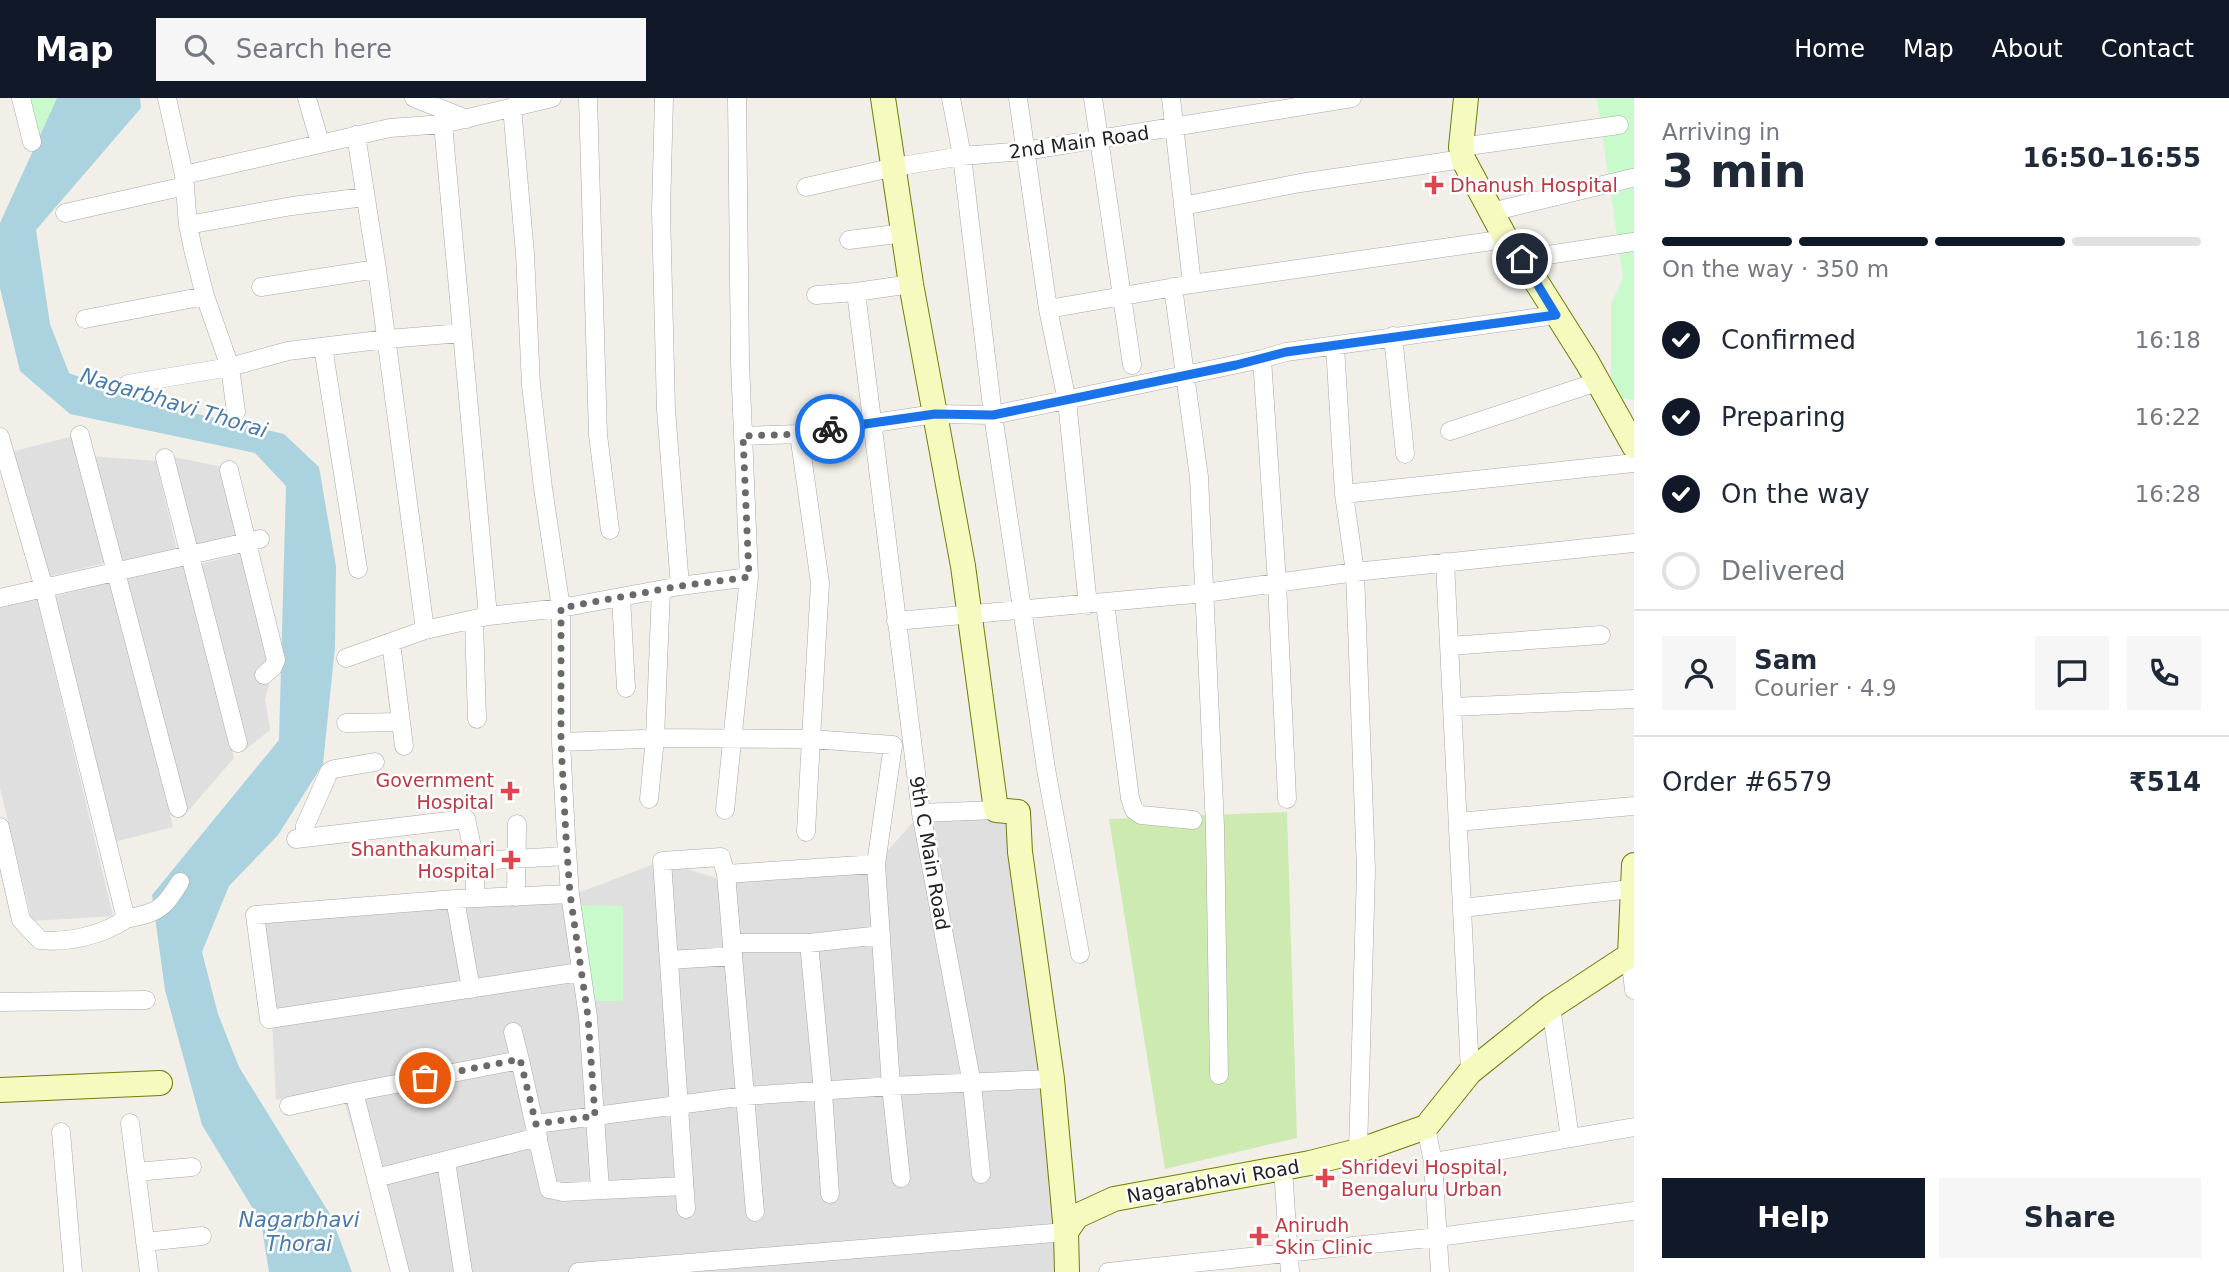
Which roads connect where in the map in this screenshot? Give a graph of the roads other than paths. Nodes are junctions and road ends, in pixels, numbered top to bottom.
1 (21, 98) edge
2 (167, 98) edge
3 (307, 98) edge
4 (414, 98) edge
5 (552, 98) edge
6 (588, 98) edge
7 (663, 98) edge
8 (737, 98) edge
9 (883, 98) edge
10 (951, 98) edge
11 (1018, 98) edge
12 (1093, 98) edge
13 (1171, 98) edge
14 (1352, 98) edge
15 (1466, 98) edge
16 (512, 107) junction
17 (467, 119) junction
18 (443, 124) junction
19 (1619, 125) dead end
20 (1175, 128) junction
21 (356, 135) junction
22 (1098, 139) junction
23 (32, 142) dead end
24 (320, 143) junction
25 (1025, 151) junction
26 (1462, 153) junction
27 (962, 156) junction
28 (895, 167) junction
29 (1632, 178) dead end
30 (185, 180) junction
31 (806, 187) dead end
32 (365, 197) junction
33 (1183, 206) junction
34 (1491, 212) junction
35 (65, 213) dead end
36 (188, 225) junction
37 (904, 233) junction
38 (1506, 239) junction
39 (849, 240) dead end
40 (1633, 242) edge
41 (1522, 259) junction
42 (377, 269) junction
43 (911, 284) junction
44 (1192, 284) junction
45 (261, 287) dead end
46 (1173, 287) junction
47 (856, 292) junction
48 (817, 295) dead end
49 (205, 296) junction
50 (1121, 297) junction
51 (1048, 309) junction
52 (1556, 315) junction
53 (85, 319) dead end
54 (462, 333) junction
55 (1393, 336) junction
56 (387, 339) junction
57 (1335, 346) junction
58 (323, 347) junction
59 (1262, 359) junction
60 (1132, 365) dead end
61 (230, 367) junction
62 (1185, 376) junction
63 (1597, 382) junction
64 (128, 384) dead end
65 (1067, 401) junction
66 (236, 412) dead end
67 (935, 414) junction
68 (993, 415) junction
69 (871, 423) junction
70 (1450, 431) dead end
71 (799, 434) junction
72 (80, 435) dead end
73 (743, 436) junction
74 (0, 437) edge
75 (1634, 446) edge
76 (1405, 454) dead end
77 (164, 458) dead end
78 (1634, 463) edge
79 (229, 470) dead end
80 (1344, 494) junction
81 (610, 530) dead end
82 (254, 540) junction
83 (1634, 543) edge
84 (190, 555) junction
85 (1445, 562) junction
86 (358, 569) dead end
87 (116, 572) junction
88 (1355, 572) junction
89 (749, 577) junction
90 (1277, 583) junction
91 (680, 586) junction
92 (44, 588) junction
93 (661, 590) junction
94 (1205, 593) junction
95 (621, 597) junction
96 (0, 598) edge
97 (1096, 604) junction
98 (561, 608) junction
99 (1023, 608) junction
100 (970, 615) junction
101 (481, 619) junction
102 (896, 621) junction
103 (425, 630) junction
104 (1601, 635) dead end
105 (391, 642) junction
106 (1449, 646) junction
107 (346, 658) dead end
108 (264, 675) dead end
109 (626, 688) dead end
110 (1634, 699) edge
111 (1452, 708) junction
112 (477, 719) dead end
113 (401, 722) junction
114 (346, 723) dead end
115 (912, 737) junction
116 (649, 738) junction
117 (811, 739) junction
118 (732, 740) junction
119 (561, 742) junction
120 (238, 743) dead end
121 (893, 745) junction
122 (404, 746) dead end
123 (375, 762) dead end
124 (649, 799) dead end
125 (1287, 799) dead end
126 (1634, 806) edge
127 (178, 808) dead end
128 (725, 810) dead end
129 (996, 810) junction
130 (922, 813) junction
131 (1193, 820) dead end
132 (1458, 822) junction
133 (517, 824) dead end
134 (0, 827) edge
135 (806, 832) dead end
136 (567, 856) junction
137 (517, 858) junction
138 (475, 861) junction
139 (876, 864) junction
140 (726, 874) junction
141 (1633, 877) edge
142 (180, 883) dead end
143 (570, 894) junction
144 (516, 897) junction
145 (455, 898) junction
146 (475, 898) junction
147 (1462, 908) junction
148 (126, 919) junction
149 (881, 935) junction
150 (809, 943) junction
151 (732, 950) junction
152 (1080, 954) dead end
153 (1630, 955) junction
154 (669, 960) junction
155 (580, 972) junction
156 (471, 989) junction
157 (1634, 990) edge
158 (146, 1000) dead end
159 (0, 1002) edge
160 (1551, 1007) junction
161 (513, 1031) dead end
162 (520, 1059) junction
163 (1470, 1072) junction
164 (1219, 1074) dead end
165 (1052, 1079) junction
166 (160, 1083) dead end
167 (972, 1084) junction
168 (891, 1086) junction
169 (0, 1090) edge
170 (354, 1092) junction
171 (824, 1092) junction
172 (744, 1096) junction
173 (679, 1105) junction
174 (289, 1106) dead end
175 (595, 1116) junction
176 (130, 1123) dead end
177 (1426, 1127) junction
178 (1634, 1127) edge
179 (537, 1131) junction
180 (61, 1132) dead end
181 (1570, 1138) junction
182 (1358, 1151) junction
183 (446, 1161) junction
184 (1433, 1161) junction
185 (192, 1167) dead end
186 (1283, 1169) junction
187 (136, 1172) junction
188 (981, 1174) dead end
189 (376, 1178) junction
190 (901, 1178) dead end
191 (684, 1186) junction
192 (600, 1189) junction
193 (830, 1194) dead end
194 (686, 1209) dead end
195 (1634, 1211) edge
196 (755, 1212) dead end
197 (1066, 1233) junction
198 (202, 1236) dead end
199 (1438, 1237) junction
200 (145, 1242) junction
201 (1289, 1254) junction
202 (764, 1264) edge
203 (654, 1269) edge
204 (74, 1272) edge
205 (149, 1272) edge
206 (400, 1272) edge
207 (463, 1272) edge
208 (578, 1272) edge
209 (1067, 1272) edge
210 (1108, 1272) edge
211 (1290, 1272) edge
212 (1440, 1272) edge

1 - 23 street
2 - 30 street
3 - 24 street
4 - 17 street
5 - 16 street
6 - 81 street
7 - 91 street
8 - 73 street
9 - 28 street
10 - 27 street
11 - 25 street
12 - 22 street
13 - 20 street
14 - 20 street, 2nd Main Road
15 - 26 street
16 - 17 street
16 - 98 street
17 - 18 street
18 - 21 street
18 - 54 street
19 - 26 street
20 - 22 street, 2nd Main Road
20 - 33 street
21 - 24 street
21 - 32 street
22 - 25 street, 2nd Main Road
22 - 50 street
24 - 30 street
25 - 27 street, 2nd Main Road
25 - 51 street
26 - 33 street
26 - 34 street
27 - 28 street, 2nd Main Road
27 - 68 street
28 - 31 street, 2nd Main Road
28 - 37 street
29 - 34 street
30 - 35 street
30 - 36 street
32 - 36 street
32 - 42 street
33 - 44 street
34 - 38 street
36 - 49 street
37 - 39 street
37 - 43 street
38 - 41 street
38 - 44 street
40 - 41 street
41 - 52 street
42 - 45 street
42 - 56 street
43 - 47 street
43 - 67 street
44 - 46 street
46 - 50 street
46 - 62 street
47 - 48 street
47 - 69 street, 9th C Main Road
49 - 53 street
49 - 61 street
50 - 51 street
50 - 60 street
51 - 65 street
52 - 55 street
52 - 63 street
54 - 56 street
54 - 101 street
55 - 57 street
55 - 76 street
56 - 58 street
56 - 103 street
57 - 59 street
57 - 80 street
58 - 61 street
58 - 86 street
59 - 62 street
59 - 90 street
61 - 64 street
61 - 66 street
62 - 65 street
62 - 94 street
63 - 70 street
63 - 75 street
65 - 68 street
65 - 97 street
67 - 68 street
67 - 69 street
67 - 100 street
68 - 99 street
69 - 71 street
69 - 102 street, 9th C Main Road
71 - 73 street
71 - 117 street
72 - 87 street
73 - 89 street
74 - 92 street
77 - 84 street
78 - 80 street
79 - 82 street
80 - 88 street
82 - 84 street
82 - 108 street
83 - 85 street
84 - 87 street
84 - 120 street
85 - 88 street
85 - 106 street
87 - 92 street
87 - 127 street
88 - 90 street
88 - 182 street
89 - 91 street
89 - 118 street
90 - 94 street
90 - 125 street
91 - 93 street
92 - 96 street
92 - 148 street
93 - 95 street
93 - 116 street
94 - 97 street
94 - 164 street
95 - 98 street
95 - 109 street
97 - 99 street
97 - 131 street
98 - 101 street
98 - 119 street
99 - 100 street
99 - 152 street
100 - 102 street
100 - 129 street
101 - 103 street
101 - 112 street
102 - 115 street, 9th C Main Road
103 - 105 street
104 - 106 street
105 - 107 street
105 - 113 street
106 - 111 street
110 - 111 street
111 - 132 street
113 - 114 street
113 - 122 street
115 - 121 street
115 - 130 street, 9th C Main Road
116 - 118 street
116 - 119 street
116 - 124 street
117 - 118 street
117 - 121 street
117 - 135 street
118 - 128 street
119 - 136 street
121 - 139 street
123 - 138 street
126 - 132 street
129 - 130 street
129 - 165 street
130 - 167 street, 9th C Main Road
132 - 147 street
133 - 137 street
134 - 148 street
136 - 137 street
136 - 143 street
137 - 138 street
137 - 144 street
138 - 146 street
139 - 140 street
139 - 149 street
140 - 151 street
140 - 154 street
141 - 147 street
141 - 153 street
142 - 148 street
143 - 144 street
143 - 155 street
144 - 146 street
145 - 146 street
145 - 156 street
145 - 156 street
147 - 163 street
149 - 150 street
149 - 168 street
150 - 151 street
150 - 171 street
151 - 154 street
151 - 172 street
153 - 157 street
153 - 160 street
154 - 173 street
155 - 156 street
155 - 175 street
158 - 159 street
160 - 163 street
160 - 181 street
161 - 162 street
162 - 170 street
162 - 179 street
163 - 177 street
165 - 167 street
165 - 197 street
166 - 169 street
167 - 168 street
167 - 188 street, 9th C Main Road
168 - 171 street
168 - 190 street
170 - 174 street
170 - 189 street
171 - 172 street
171 - 193 street
172 - 173 street
172 - 196 street
173 - 175 street
173 - 191 street
175 - 179 street
175 - 192 street
176 - 187 street
177 - 182 street, Nagarabhavi Road
177 - 184 street
178 - 181 street
179 - 183 street
179 - 192 street
180 - 204 street
181 - 184 street
182 - 186 street, Nagarabhavi Road
183 - 189 street
183 - 207 street
184 - 199 street
185 - 187 street
186 - 197 street, Nagarabhavi Road
186 - 201 street
187 - 200 street
189 - 206 street
191 - 192 street
191 - 194 street
195 - 199 street
197 - 202 street
197 - 209 street
198 - 200 street
199 - 201 street
199 - 212 street
200 - 205 street
201 - 210 street
201 - 211 street
202 - 203 street
203 - 208 street

